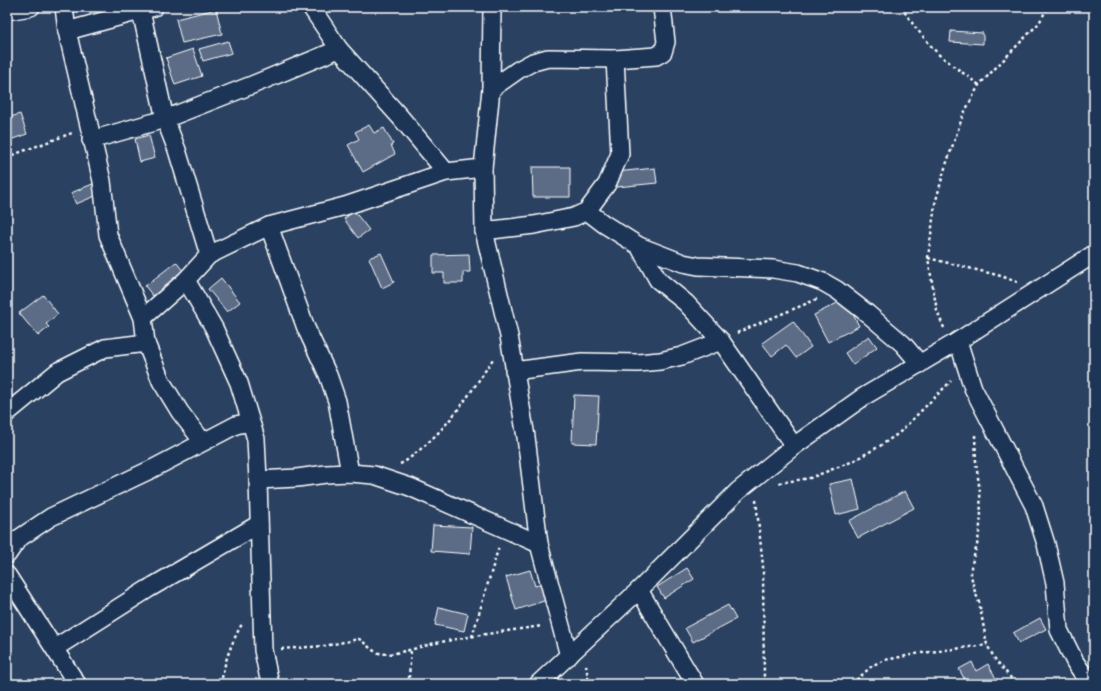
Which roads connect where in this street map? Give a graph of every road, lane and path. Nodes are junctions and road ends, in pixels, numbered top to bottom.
1 (31, 7) edge
2 (64, 7) edge
3 (311, 7) edge
4 (492, 7) edge
5 (662, 7) edge
6 (901, 7) edge
7 (1048, 7) edge
8 (147, 9) edge
9 (7, 11) edge
10 (67, 31) junction
11 (339, 49) junction
12 (615, 59) junction
13 (979, 84) junction
14 (491, 89) junction
15 (165, 119) junction
16 (90, 134) junction
17 (7, 157) edge
18 (483, 168) junction
19 (446, 172) junction
20 (587, 211) junction
21 (269, 226) junction
22 (484, 231) junction
23 (639, 246) junction
24 (1094, 254) edge
25 (209, 255) junction
26 (928, 258) junction
27 (186, 280) junction
28 (1041, 289) junction
29 (837, 290) junction
30 (143, 318) junction
31 (509, 336) junction
32 (721, 341) junction
33 (146, 343) junction
34 (955, 343) junction
35 (920, 364) junction
36 (965, 364) junction
37 (514, 371) junction
38 (7, 413) edge
39 (252, 426) junction
40 (975, 432) dead end
41 (203, 442) junction
42 (794, 446) junction
43 (350, 474) junction
44 (374, 475) junction
45 (258, 480) junction
46 (775, 484) dead end
47 (738, 491) junction
48 (259, 524) junction
49 (505, 530) junction
50 (12, 534) edge
51 (539, 544) junction
52 (7, 555) edge
53 (7, 575) edge
54 (639, 590) junction
55 (244, 622) dead end
56 (559, 623) junction
57 (472, 637) junction
58 (987, 645) junction
59 (55, 648) junction
60 (411, 649) junction
61 (263, 650) junction
62 (569, 656) junction
63 (77, 684) edge
64 (221, 684) edge
65 (270, 684) edge
66 (410, 684) edge
67 (538, 684) edge
68 (695, 684) edge
69 (764, 684) edge
70 (852, 684) edge
71 (1016, 684) edge
72 (1090, 684) edge

1 - 9 street
2 - 10 street
3 - 11 street
4 - 14 street
5 - 12 street
6 - 13 path
7 - 13 path
8 - 10 street
8 - 15 street
10 - 16 street
11 - 15 street
11 - 19 street
12 - 14 street
12 - 20 street
13 - 26 path
14 - 18 street
15 - 16 street
15 - 25 street
16 - 17 path
16 - 30 street
18 - 19 street
18 - 22 street
19 - 21 street
20 - 22 street
20 - 23 street
21 - 25 street
21 - 43 street
22 - 31 street
23 - 29 street
23 - 32 street
24 - 28 street
25 - 27 street
26 - 28 path
26 - 34 path
27 - 30 street
27 - 39 street
28 - 34 street
29 - 32 path
29 - 35 street
30 - 33 street
31 - 37 street
31 - 44 path
32 - 37 street
32 - 42 street
33 - 38 street
33 - 41 street
34 - 35 street
34 - 36 street
35 - 42 street
36 - 46 path
36 - 72 street
37 - 51 street
39 - 41 street
39 - 45 street
40 - 58 path
41 - 50 street
42 - 47 street
43 - 44 street
43 - 45 street
44 - 49 street
45 - 48 street
47 - 54 street
47 - 69 path
48 - 59 street
48 - 61 street
49 - 51 street
49 - 57 path
50 - 52 street
51 - 56 street
53 - 59 street
54 - 62 street
54 - 68 street
55 - 64 path
56 - 57 path
56 - 62 street
57 - 60 path
58 - 70 path
58 - 71 path
59 - 63 street
60 - 61 path
60 - 66 path
61 - 65 street
62 - 67 street

